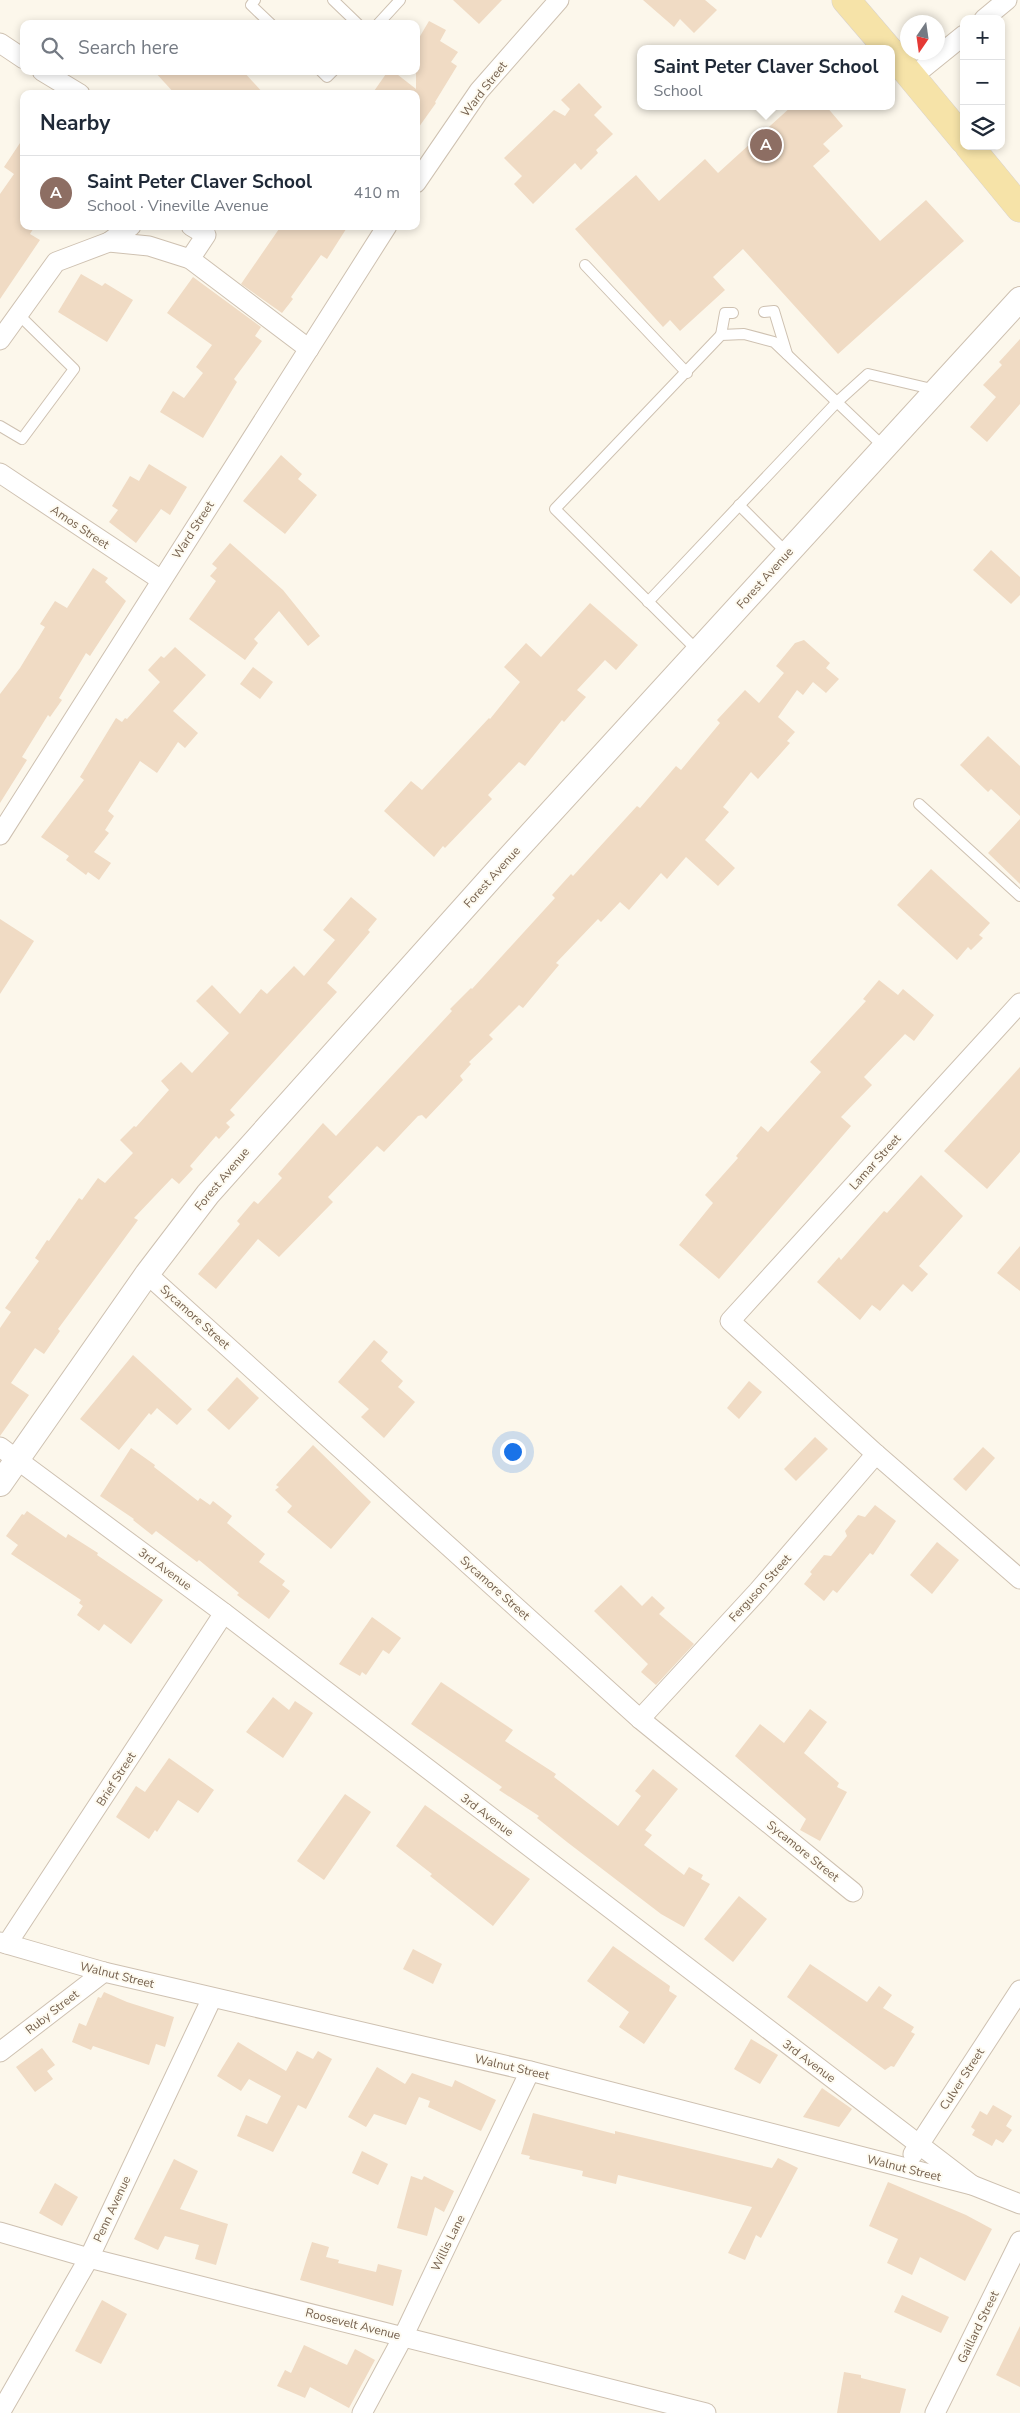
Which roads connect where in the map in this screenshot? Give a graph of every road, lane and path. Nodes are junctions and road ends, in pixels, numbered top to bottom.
1 (255, 0) edge
2 (333, 0) edge
3 (400, 0) edge
4 (559, 0) edge
5 (846, 0) edge
6 (1007, 0) edge
7 (989, 15) edge
8 (267, 20) edge
9 (354, 20) edge
10 (382, 20) edge
11 (960, 38) edge
12 (0, 43) edge
13 (885, 45) edge
14 (20, 56) edge
15 (895, 57) edge
16 (48, 75) edge
17 (912, 77) junction
18 (73, 90) edge
19 (960, 135) edge
20 (972, 150) edge
21 (420, 177) edge
22 (1020, 208) edge
23 (125, 230) edge
24 (198, 230) edge
25 (384, 230) edge
26 (109, 242) junction
27 (190, 259) junction
28 (584, 265) dead end
29 (1020, 299) edge
30 (764, 312) dead end
31 (732, 313) dead end
32 (18, 314) junction
33 (721, 335) junction
34 (0, 340) edge
35 (309, 349) junction
36 (787, 355) junction
37 (687, 373) junction
38 (937, 390) junction
39 (836, 402) junction
40 (0, 426) edge
41 (884, 447) junction
42 (0, 473) edge
43 (739, 505) junction
44 (788, 553) junction
45 (161, 580) junction
46 (648, 602) junction
47 (698, 651) junction
48 (919, 804) dead end
49 (5, 815) edge
50 (0, 835) edge
51 (1020, 896) edge
52 (1020, 1004) edge
53 (147, 1274) junction
54 (8, 1454) edge
55 (876, 1454) junction
56 (0, 1484) edge
57 (1020, 1579) edge
58 (224, 1613) junction
59 (640, 1719) junction
60 (853, 1892) dead end
61 (4, 1943) edge
62 (104, 1972) junction
63 (1020, 1990) edge
64 (212, 1998) junction
65 (0, 2052) edge
66 (530, 2071) junction
67 (919, 2145) junction
68 (904, 2168) junction
69 (972, 2185) junction
70 (1020, 2204) edge
71 (0, 2232) edge
72 (1020, 2240) edge
73 (89, 2258) junction
74 (403, 2337) junction
75 (0, 2413) edge
76 (362, 2413) edge
77 (706, 2413) edge
78 (935, 2413) edge

1 - 8 lane
2 - 9 lane
3 - 10 lane
4 - 21 street, Ward Street
5 - 13 main road
6 - 7 street
11 - 17 street
12 - 14 street
15 - 17 main road
16 - 18 street
17 - 19 main road
20 - 22 main road
23 - 26 street
24 - 27 street
25 - 35 street, Ward Street
26 - 27 street
26 - 32 street
27 - 35 street
28 - 37 lane
29 - 38 street, Forest Avenue
30 - 36 lane
31 - 33 lane
32 - 34 street
32 - 40 lane
33 - 36 lane
33 - 37 lane
35 - 45 street, Ward Street
36 - 39 lane
37 - 46 lane
38 - 39 lane
38 - 41 street, Forest Avenue
39 - 41 lane
39 - 43 lane
41 - 44 street, Forest Avenue
42 - 45 street, Amos Street
43 - 44 lane
43 - 46 lane
44 - 47 street, Forest Avenue
45 - 49 street, Ward Street
46 - 47 lane
47 - 53 street, Forest Avenue
48 - 51 lane
49 - 50 street, Ward Street
52 - 55 street, Lamar Street
53 - 54 street, Forest Avenue
53 - 59 street, Sycamore Street
54 - 56 street, Forest Avenue
54 - 58 street, 3rd Avenue
55 - 57 street
55 - 59 street, Ferguson Street
58 - 61 street, Brief Street
58 - 67 street, 3rd Avenue
59 - 60 street, Sycamore Street
61 - 62 street, Walnut Street
62 - 64 street, Walnut Street
62 - 65 street, Ruby Street
63 - 67 street, Culver Street
64 - 66 street, Walnut Street
64 - 73 street, Penn Avenue
66 - 68 street, Walnut Street
66 - 74 street, Willis Lane
67 - 68 street, Culver Street
67 - 69 street, 3rd Avenue
68 - 69 street, Walnut Street
69 - 70 street, Walnut Street
71 - 73 street, Roosevelt Avenue
72 - 78 street, Gaillard Street
73 - 74 street, Roosevelt Avenue
73 - 75 street, Penn Avenue
74 - 76 street, Willis Lane
74 - 77 street, Roosevelt Avenue

